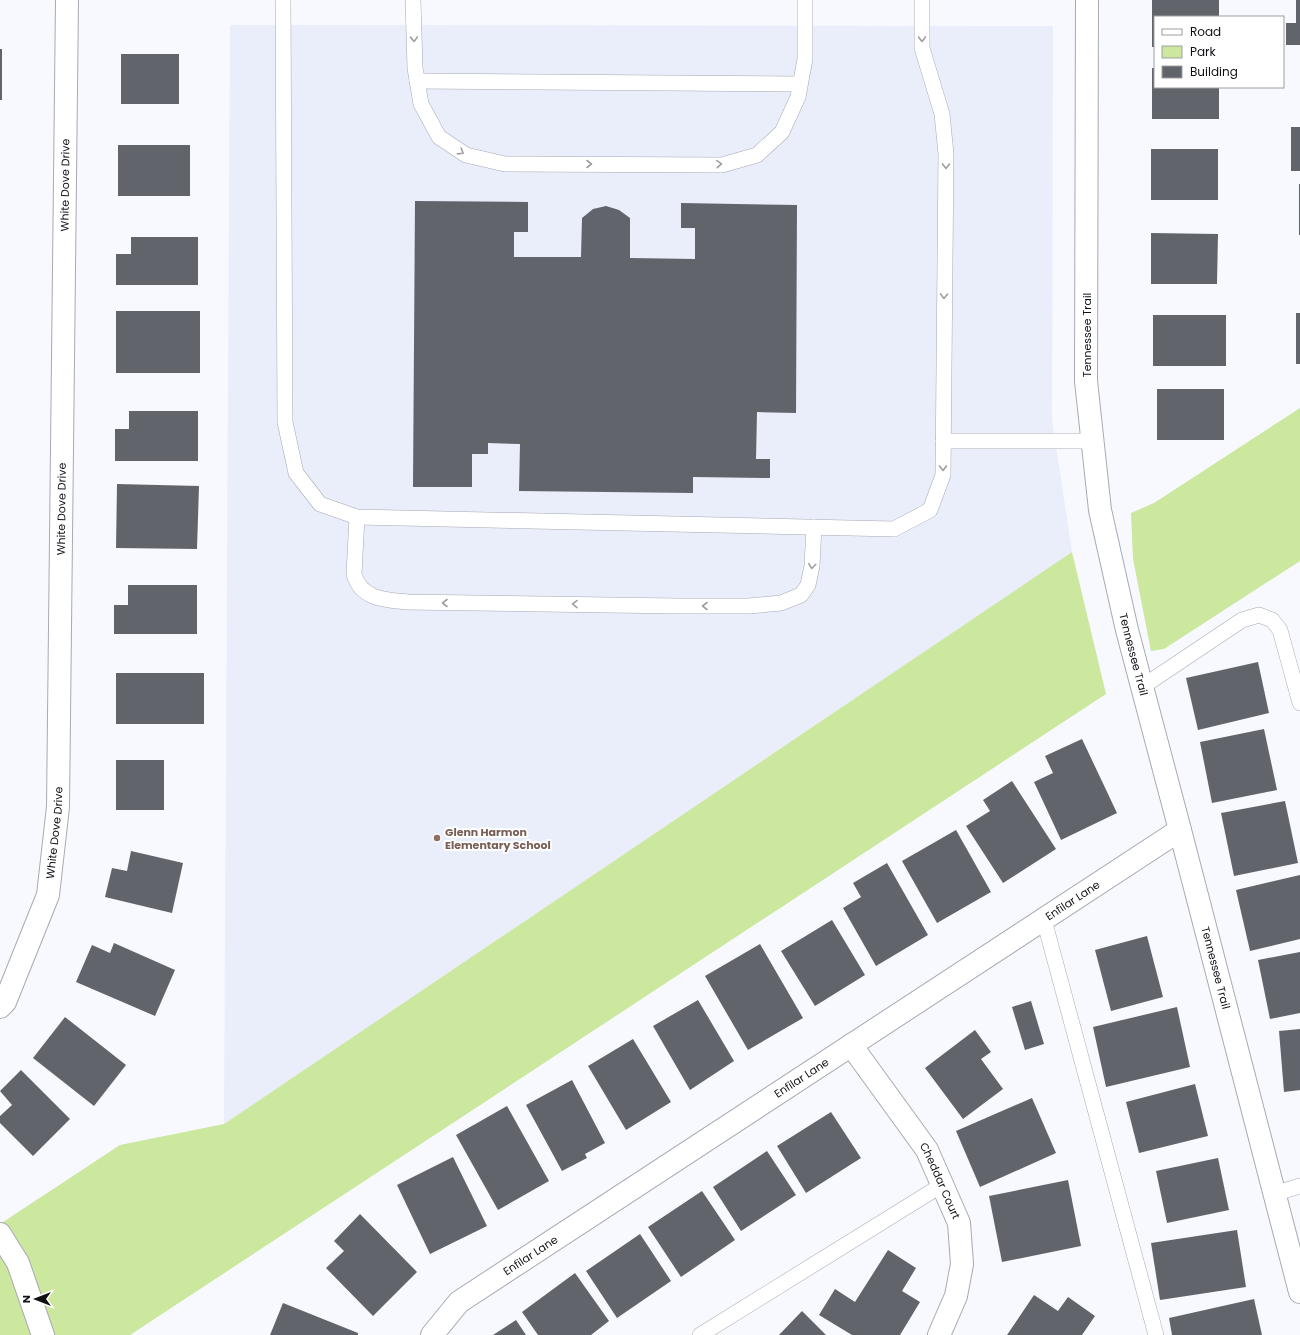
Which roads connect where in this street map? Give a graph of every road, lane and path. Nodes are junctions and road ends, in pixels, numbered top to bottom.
1 (66, 0) edge
2 (283, 0) edge
3 (412, 0) edge
4 (805, 0) edge
5 (922, 0) edge
6 (1087, 0) edge
7 (417, 81) junction
8 (800, 84) junction
9 (943, 441) junction
10 (1093, 441) junction
11 (357, 517) junction
12 (814, 527) junction
13 (1142, 687) junction
14 (1300, 703) edge
15 (1180, 830) junction
16 (1044, 920) junction
17 (0, 1007) edge
18 (851, 1045) junction
19 (942, 1185) junction
20 (1300, 1186) edge
21 (1274, 1194) junction
22 (0, 1234) edge
23 (1300, 1292) edge
24 (43, 1335) edge
25 (432, 1335) edge
26 (700, 1335) edge
27 (939, 1335) edge
28 (1156, 1335) edge

1 - 17 street, White Dove Drive
2 - 11 lane
3 -> 7 lane
4 - 8 lane
5 -> 9 lane
6 - 10 street, Tennessee Trail
7 - 8 lane
7 -> 8 lane
9 - 10 lane
9 -> 12 lane
10 - 13 street, Tennessee Trail
11 - 12 lane
12 -> 11 lane
13 - 14 lane
13 - 15 street, Tennessee Trail
15 - 16 street, Enfilar Lane
15 - 21 street, Tennessee Trail
16 - 18 street, Enfilar Lane
16 - 28 lane
18 - 19 street, Cheddar Court
18 - 25 street, Enfilar Lane
19 - 26 lane
19 - 27 street, Cheddar Court
20 - 21 lane
21 - 23 street, Tennessee Trail
22 - 24 street

